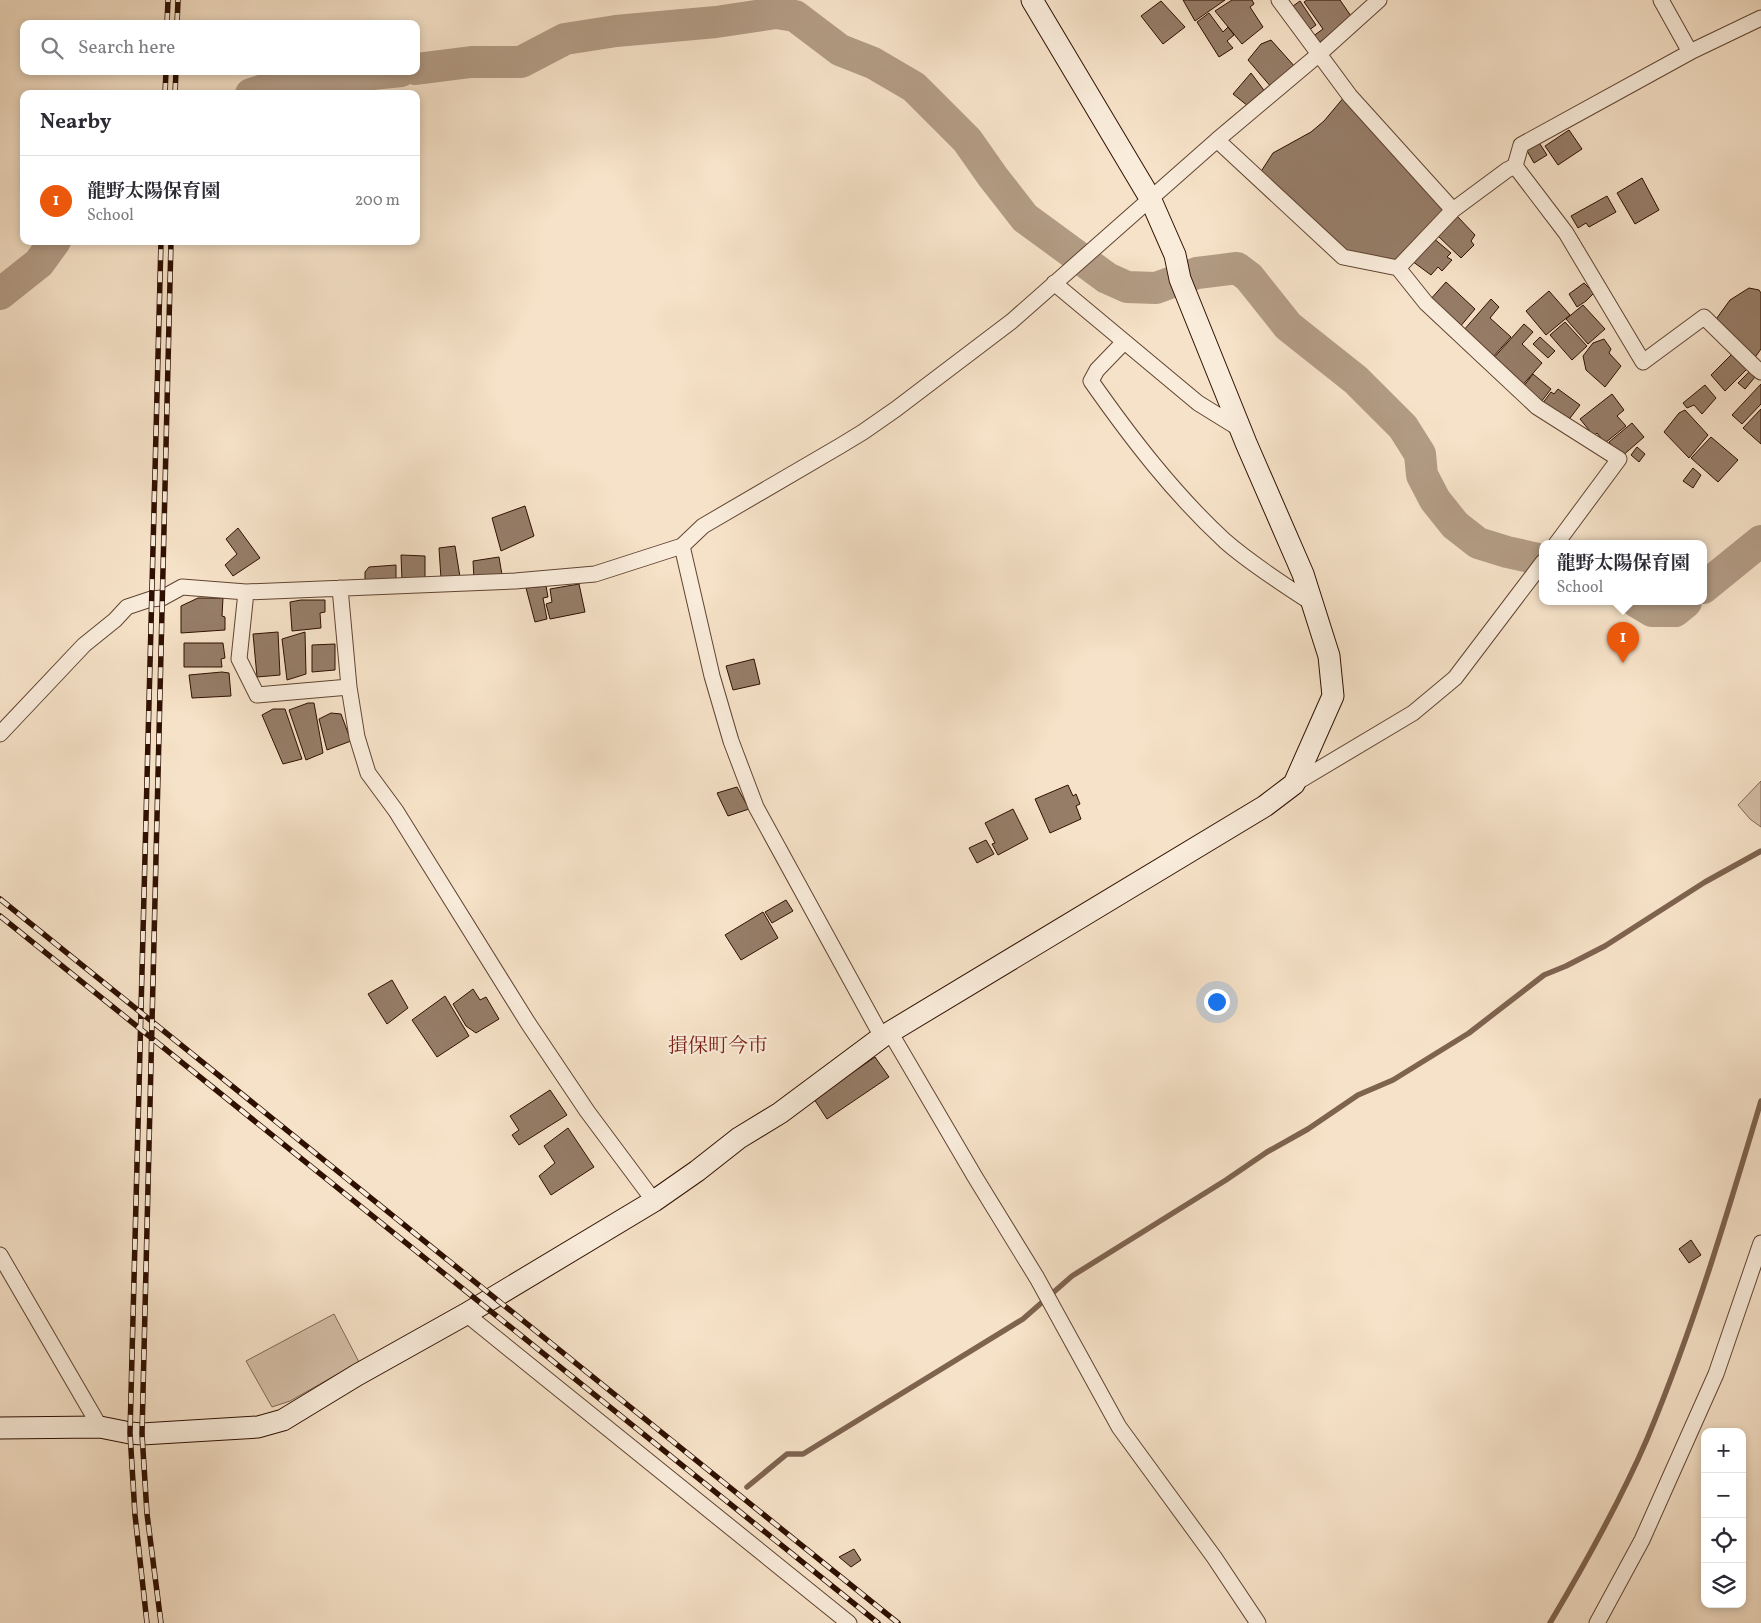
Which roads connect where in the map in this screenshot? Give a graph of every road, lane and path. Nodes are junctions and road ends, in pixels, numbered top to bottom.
1 (1032, 0) edge
2 (1279, 0) edge
3 (1379, 0) edge
4 (1661, 0) edge
5 (1761, 18) edge
6 (1694, 50) junction
7 (1318, 56) junction
8 (1217, 140) junction
9 (1515, 166) junction
10 (1150, 198) junction
11 (1453, 210) junction
12 (1398, 268) junction
13 (1054, 283) junction
14 (1124, 342) junction
15 (1761, 372) edge
16 (1240, 429) junction
17 (1559, 540) edge
18 (682, 546) junction
19 (1539, 567) edge
20 (340, 588) junction
21 (246, 592) junction
22 (1312, 603) junction
23 (349, 687) junction
24 (0, 734) edge
25 (1294, 784) junction
26 (886, 1034) junction
27 (654, 1201) junction
28 (1761, 1243) edge
29 (0, 1255) edge
30 (466, 1314) junction
31 (100, 1427) junction
32 (0, 1428) edge
33 (849, 1623) edge
34 (1258, 1623) edge
35 (1597, 1623) edge

1 - 10 street
2 - 7 street
3 - 7 street
4 - 6 street
5 - 6 street
6 - 9 street
7 - 8 street
7 - 11 street
8 - 10 street
8 - 12 street
9 - 11 street
9 - 15 street
10 - 13 street
10 - 16 street
11 - 12 street
12 - 17 street
13 - 14 street
13 - 18 street
14 - 16 street
14 - 22 street
16 - 22 street
18 - 20 street
18 - 26 street
19 - 25 street
20 - 21 street
20 - 23 street
21 - 23 street
21 - 24 street
22 - 25 street
23 - 27 street
25 - 26 street
26 - 27 street
26 - 34 street
27 - 30 street
28 - 35 street
29 - 31 street
30 - 31 street
30 - 33 street
31 - 32 street

